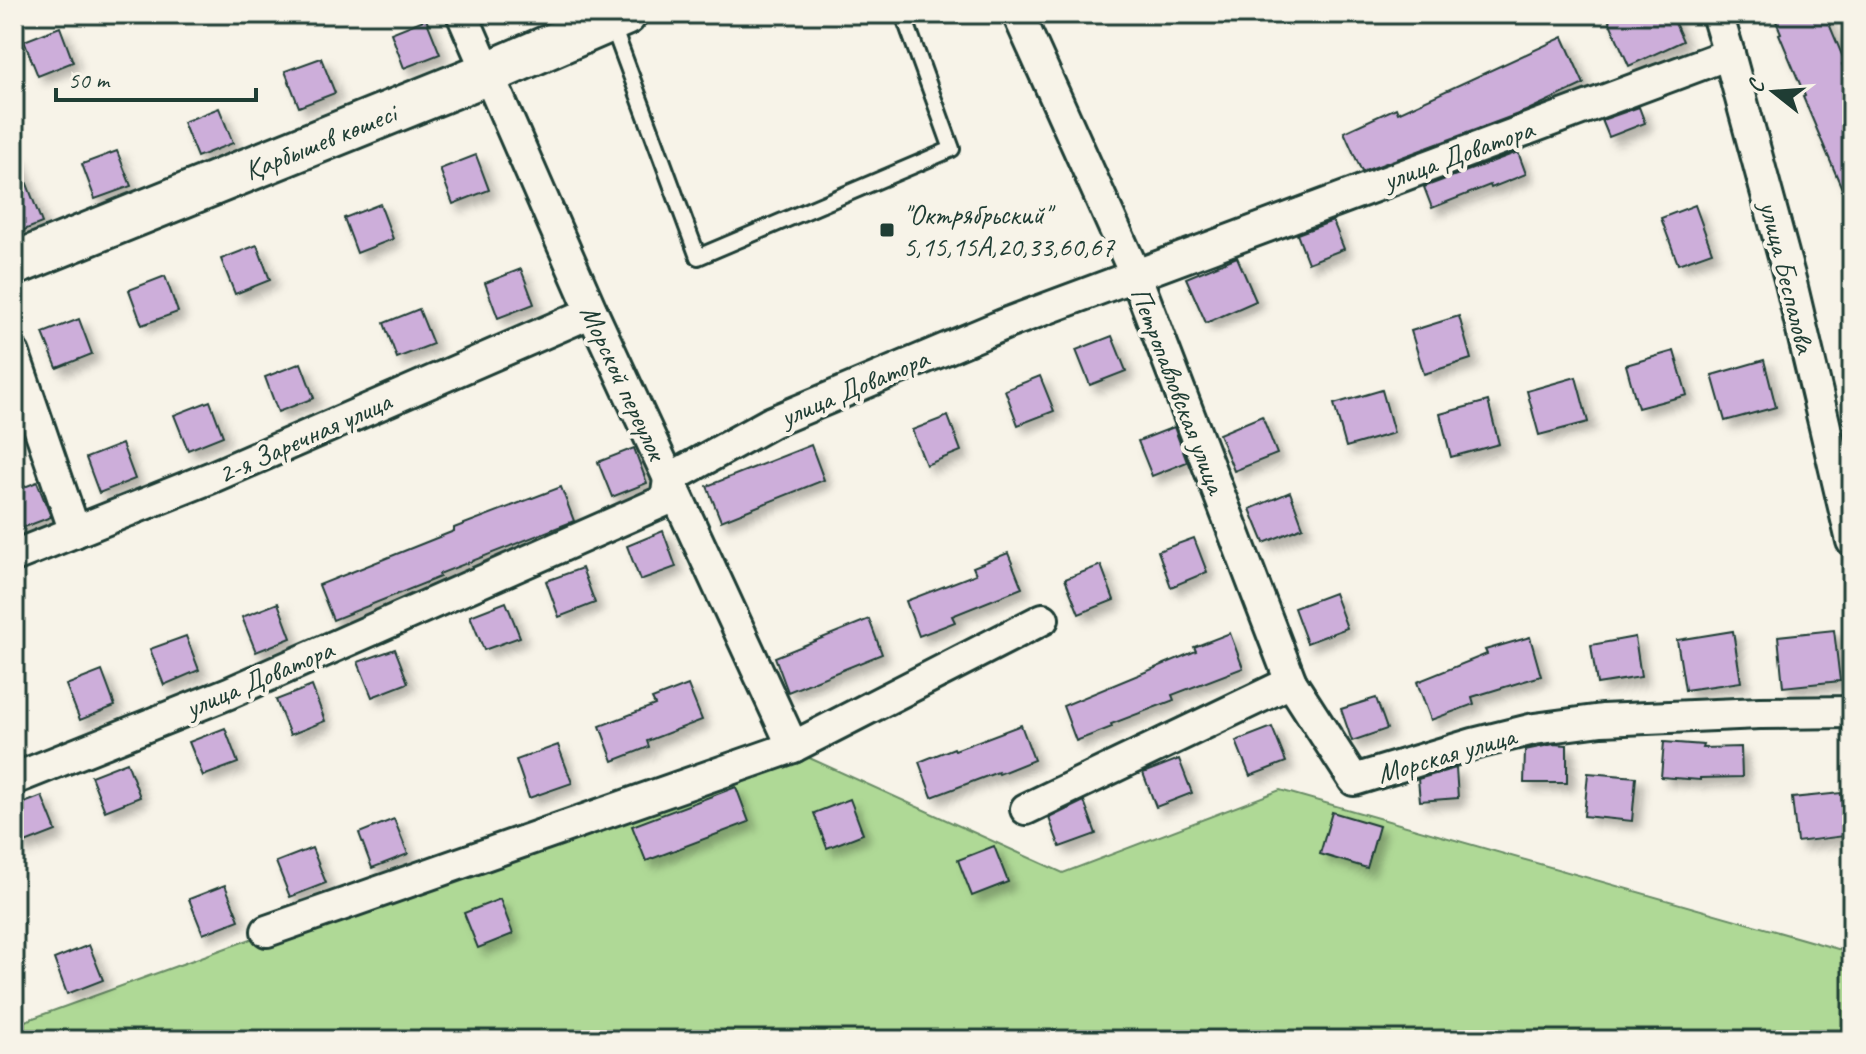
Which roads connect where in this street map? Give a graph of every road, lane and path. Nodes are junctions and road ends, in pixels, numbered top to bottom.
1 (462, 14) edge
2 (903, 14) edge
3 (1018, 14) edge
4 (1717, 14) edge
5 (618, 17) edge
6 (1729, 54) junction
7 (488, 73) junction
8 (14, 264) edge
9 (1135, 274) junction
10 (592, 312) junction
11 (14, 354) edge
12 (669, 479) junction
13 (75, 532) junction
14 (1852, 541) edge
15 (14, 556) edge
16 (1043, 619) dead end
17 (1291, 682) junction
18 (1852, 712) edge
19 (793, 747) junction
20 (14, 779) edge
21 (1026, 809) dead end
22 (267, 931) dead end

1 - 7 street, Морской переулок
2 - 5 lane
3 - 9 street, Петропавловская улица
4 - 6 street, улица Беспалова
5 - 7 main road, Қарбышев көшесі
6 - 9 street, улица Доватора
6 - 14 street, улица Беспалова
7 - 8 main road, Қарбышев көшесі
7 - 10 street, Морской переулок
9 - 12 street, улица Доватора
9 - 17 street, Петропавловская улица
10 - 12 street, Морской переулок
10 - 13 street, 2-я Заречная улица
11 - 13 street
12 - 19 street, Морской переулок
12 - 20 street, улица Доватора
13 - 15 street, 2-я Заречная улица
16 - 19 street
17 - 18 street, Морская улица
17 - 21 street
19 - 22 street

